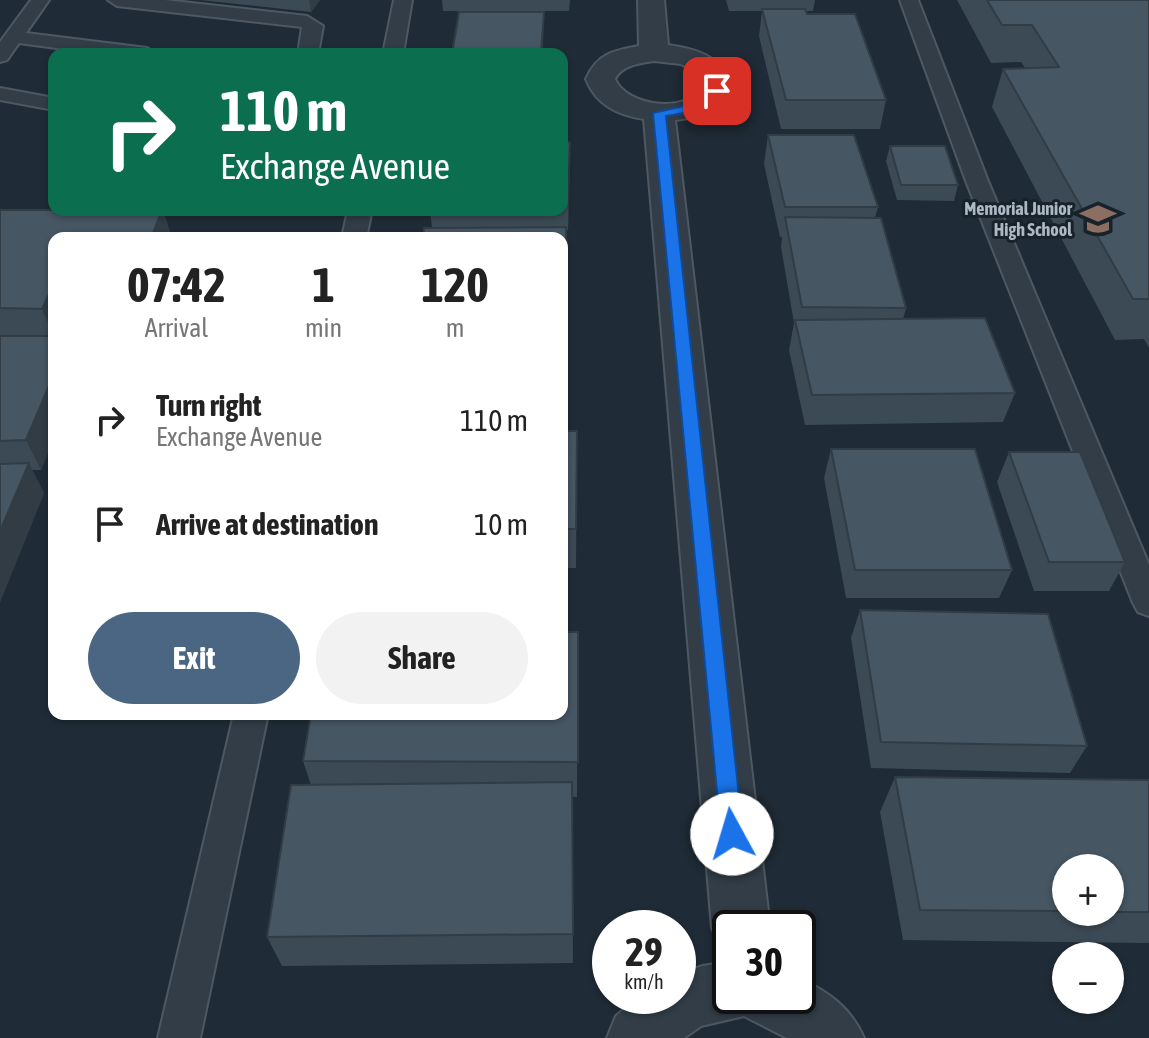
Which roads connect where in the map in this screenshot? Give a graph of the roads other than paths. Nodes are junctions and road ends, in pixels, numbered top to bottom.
1 (40, 0) edge
2 (117, 0) edge
3 (403, 0) edge
4 (651, 0) edge
5 (909, 0) edge
6 (14, 37) junction
7 (100, 48) edge
8 (310, 48) edge
9 (394, 48) edge
10 (654, 52) junction
11 (0, 56) edge
12 (0, 94) edge
13 (48, 103) edge
14 (659, 113) junction
15 (1149, 603) edge
16 (250, 720) edge
17 (739, 910) edge
18 (712, 993) edge
19 (805, 1014) edge
20 (179, 1038) edge
21 (638, 1038) edge
22 (833, 1038) edge

1 - 6 lane
2 - 8 lane
3 - 9 lane
4 - 10 street
5 - 15 lane
6 - 7 lane
6 - 11 lane
10 - 14 street
10 - 14 street
12 - 13 lane
14 - 17 street
16 - 20 lane
18 - 21 street
19 - 22 street

